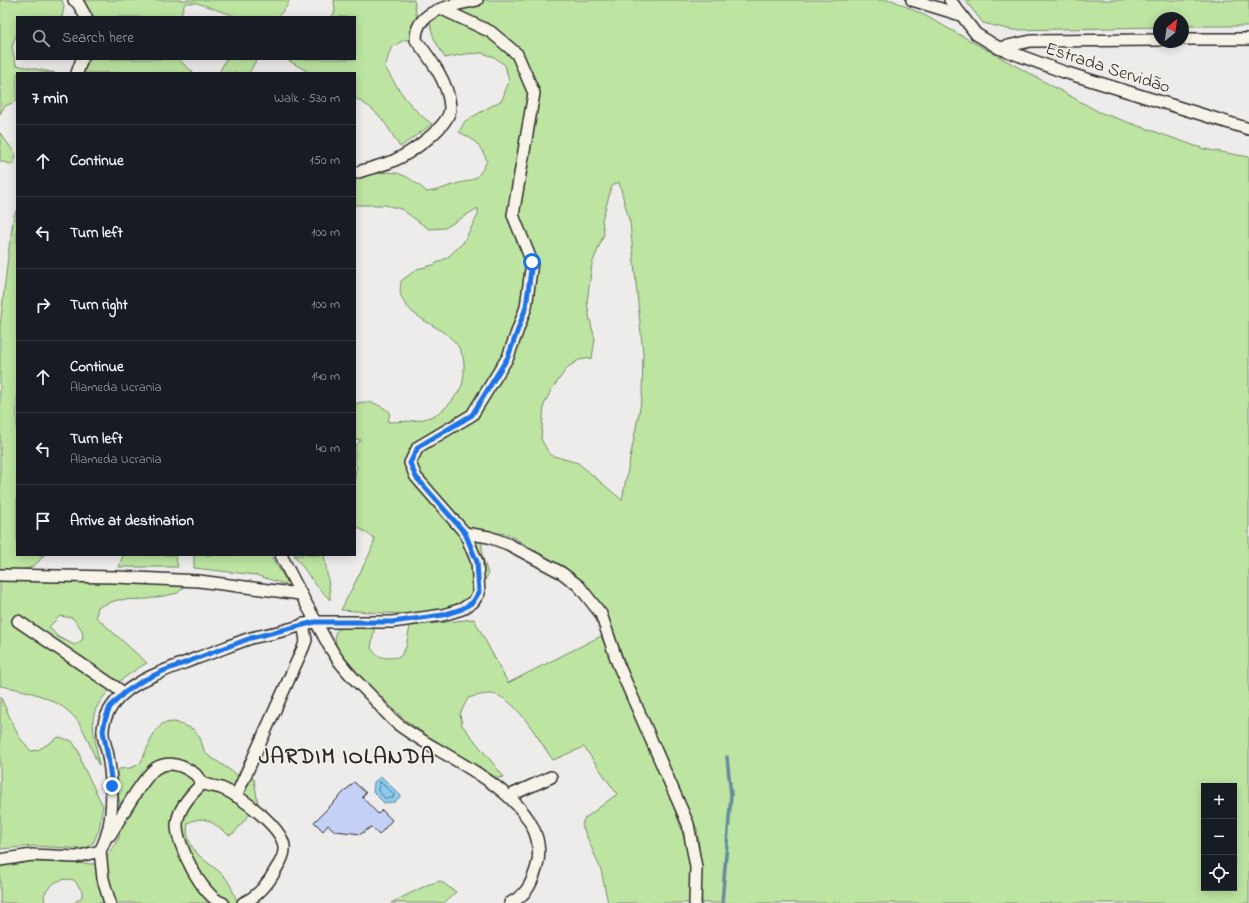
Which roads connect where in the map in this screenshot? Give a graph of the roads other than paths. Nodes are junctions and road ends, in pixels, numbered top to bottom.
1 (74, 0) edge
2 (477, 0) edge
3 (912, 0) edge
4 (950, 0) edge
5 (442, 9) junction
6 (85, 16) edge
7 (963, 18) junction
8 (1189, 39) edge
9 (1249, 39) edge
10 (1153, 40) edge
11 (999, 48) junction
12 (82, 60) edge
13 (77, 72) edge
14 (1249, 129) edge
15 (356, 173) edge
16 (465, 533) junction
17 (281, 556) edge
18 (0, 575) edge
19 (300, 594) junction
20 (18, 621) dead end
21 (315, 622) junction
22 (303, 624) junction
23 (124, 693) junction
24 (551, 777) dead end
25 (203, 783) junction
26 (236, 796) junction
27 (509, 796) junction
28 (107, 840) junction
29 (100, 851) junction
30 (0, 860) edge
31 (110, 903) edge
32 (223, 903) edge
33 (243, 903) edge
34 (510, 903) edge
35 (695, 903) edge

1 - 6 street
2 - 5 street
3 - 7 street
4 - 7 street, Estrada Servidão
5 - 15 street
5 - 16 street
7 - 11 street, Estrada Servidão
8 - 9 street
10 - 11 street
11 - 14 street, Estrada Servidão
12 - 13 street
16 - 21 street
16 - 35 street
17 - 19 street
18 - 19 street
19 - 21 street
20 - 23 street
21 - 22 street
21 - 27 street
22 - 23 street
22 - 26 street
23 - 28 street
24 - 27 street
25 - 26 street
25 - 28 street
25 - 32 street
26 - 33 street
27 - 34 street
28 - 29 street
29 - 30 street
29 - 31 street

